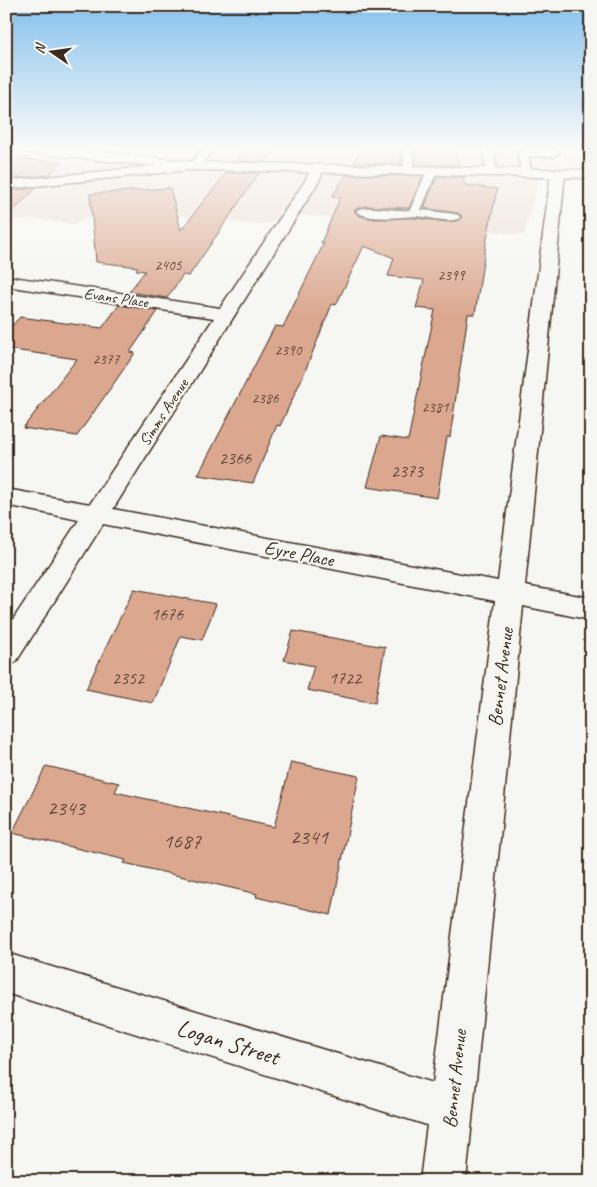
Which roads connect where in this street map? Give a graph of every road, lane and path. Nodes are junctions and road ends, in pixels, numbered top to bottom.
1 (297, 203) edge
2 (418, 203) edge
3 (550, 203) edge
4 (362, 211) dead end
5 (414, 213) junction
6 (454, 217) dead end
7 (6, 282) edge
8 (225, 314) junction
9 (6, 497) edge
10 (97, 514) junction
11 (510, 594) junction
12 (591, 609) edge
13 (6, 654) edge
14 (6, 974) edge
15 (450, 1110) junction
16 (443, 1181) edge

1 - 8 street, Simms Avenue
2 - 5 lane
3 - 11 street, Bennet Avenue
4 - 5 lane
5 - 6 lane
7 - 8 street, Evans Place
8 - 10 street, Simms Avenue
9 - 10 street, Eyre Place
10 - 11 street, Eyre Place
10 - 13 street, Simms Avenue
11 - 12 street, Eyre Place
11 - 15 street, Bennet Avenue
14 - 15 street, Logan Street
15 - 16 street, Bennet Avenue

